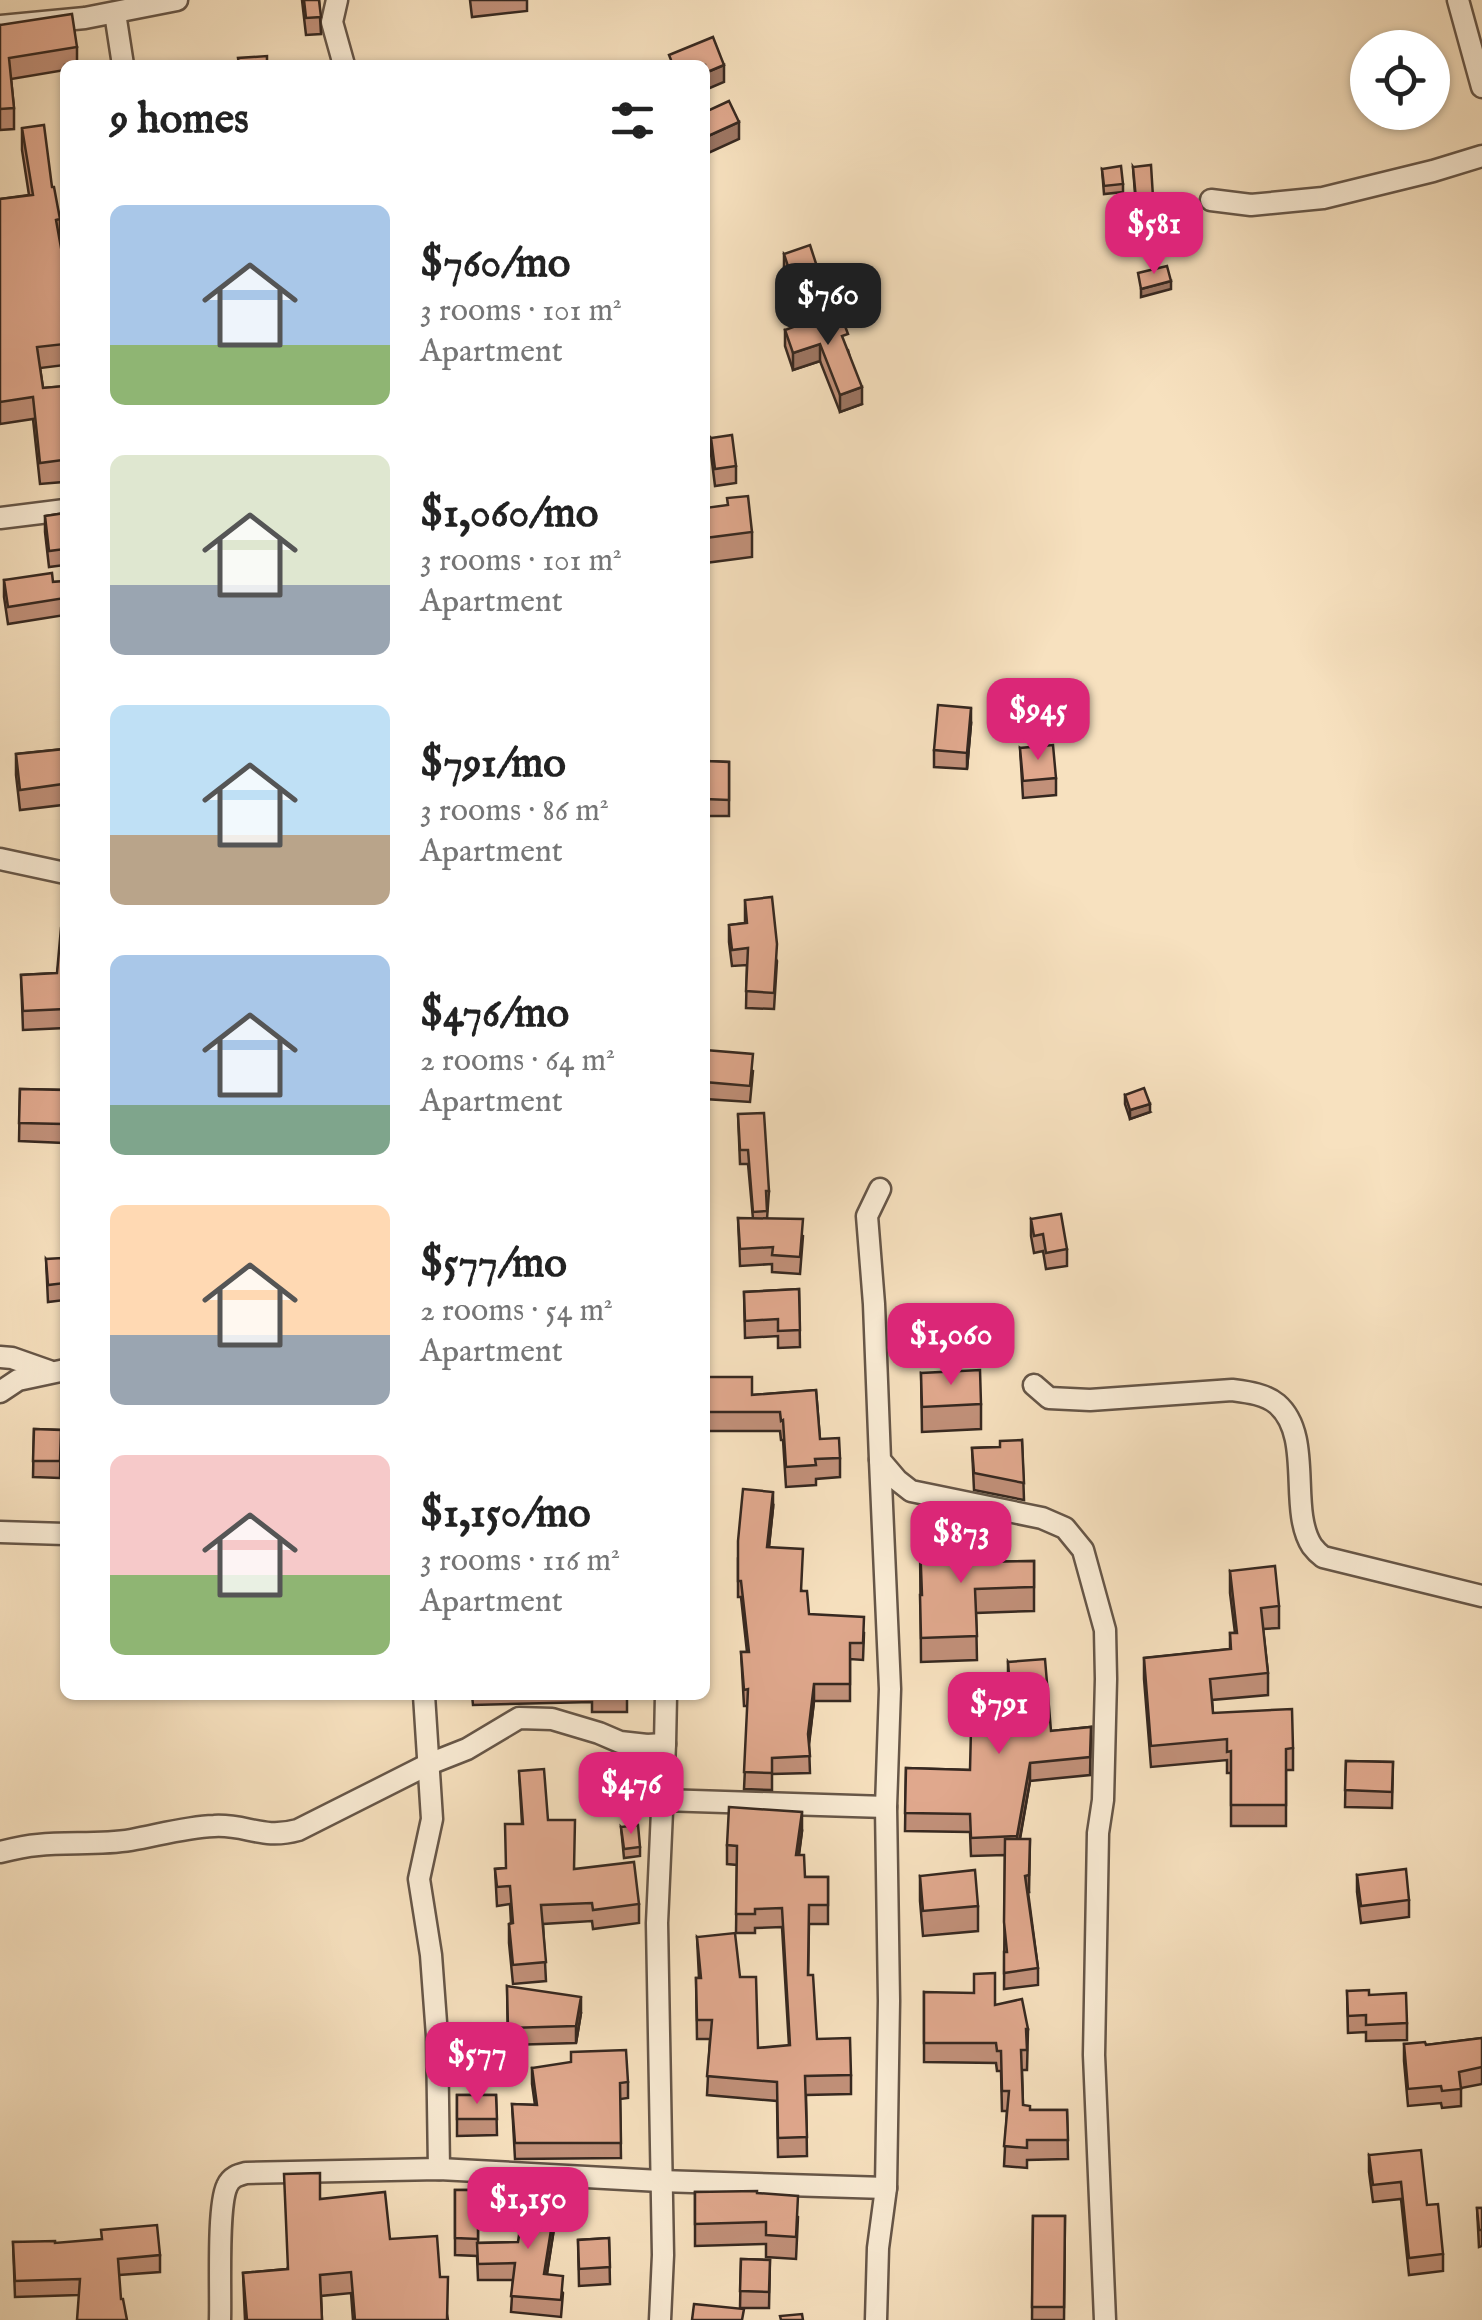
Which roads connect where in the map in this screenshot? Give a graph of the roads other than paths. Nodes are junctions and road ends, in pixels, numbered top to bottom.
1 (177, 0) edge
2 (337, 0) edge
3 (1458, 0) edge
4 (115, 13) junction
5 (0, 26) edge
6 (122, 60) edge
7 (343, 60) edge
8 (1482, 87) edge
9 (1482, 156) edge
10 (1211, 200) dead end
11 (60, 511) edge
12 (0, 518) edge
13 (0, 859) edge
14 (60, 872) edge
15 (880, 1189) dead end
16 (0, 1358) edge
17 (58, 1371) edge
18 (1034, 1385) dead end
19 (0, 1392) edge
20 (880, 1460) junction
21 (0, 1532) edge
22 (60, 1534) edge
23 (1482, 1596) edge
24 (424, 1700) edge
25 (666, 1700) edge
26 (664, 1744) junction
27 (428, 1764) junction
28 (662, 1800) junction
29 (886, 1807) junction
30 (0, 1852) edge
31 (439, 2169) junction
32 (660, 2180) junction
33 (886, 2188) junction
34 (220, 2320) edge
35 (660, 2320) edge
36 (876, 2320) edge
37 (1105, 2320) edge

1 - 4 street
2 - 7 street
3 - 8 street
4 - 5 street
4 - 6 street
9 - 10 street
11 - 12 street
13 - 14 street
15 - 20 street
16 - 17 street
17 - 19 street
18 - 23 street
20 - 29 street
20 - 37 street
21 - 22 street
24 - 27 street
25 - 26 street
26 - 27 street
26 - 28 street
27 - 30 street
27 - 31 street
28 - 29 street
28 - 32 street
29 - 33 street
31 - 32 street
31 - 34 street
32 - 33 street
32 - 35 street
33 - 36 street

